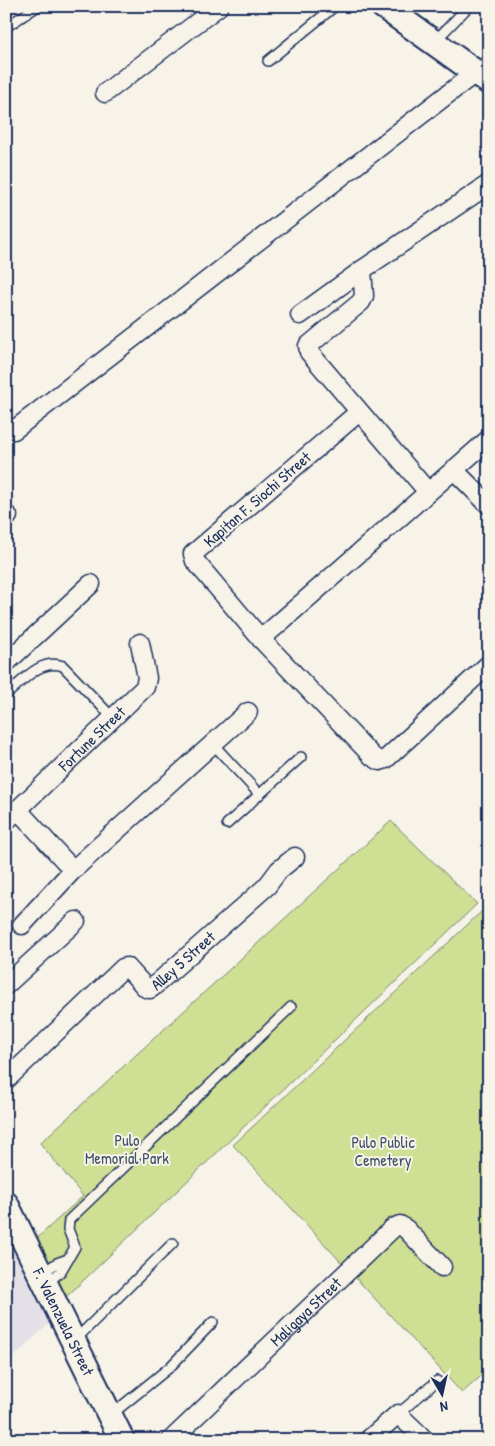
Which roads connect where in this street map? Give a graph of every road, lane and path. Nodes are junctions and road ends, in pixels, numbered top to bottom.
1 (38, 6) edge
2 (219, 6) edge
3 (335, 6) edge
4 (383, 6) edge
5 (469, 6) edge
6 (6, 27) edge
7 (434, 42) junction
8 (268, 61) dead end
9 (484, 71) edge
10 (105, 93) dead end
11 (489, 184) edge
12 (362, 270) junction
13 (300, 315) dead end
14 (359, 412) junction
15 (14, 430) dead end
16 (489, 439) edge
17 (454, 470) junction
18 (428, 492) junction
19 (489, 506) edge
20 (91, 584) dead end
21 (261, 638) junction
22 (140, 643) dead end
23 (6, 663) edge
24 (489, 664) edge
25 (6, 695) edge
26 (248, 712) dead end
27 (113, 718) junction
28 (213, 744) junction
29 (301, 757) dead end
30 (259, 794) junction
31 (12, 815) edge
32 (227, 824) dead end
33 (295, 857) dead end
34 (74, 870) junction
35 (76, 921) dead end
36 (22, 925) dead end
37 (6, 985) edge
38 (291, 1006) dead end
39 (6, 1080) edge
40 (8, 1214) edge
41 (173, 1244) dead end
42 (442, 1266) dead end
43 (43, 1279) junction
44 (213, 1322) dead end
45 (74, 1341) junction
46 (437, 1381) dead end
47 (398, 1414) junction
48 (110, 1415) junction
49 (122, 1440) edge
50 (171, 1440) edge
51 (368, 1440) edge
52 (425, 1440) edge

1 - 6 lane
2 - 10 street
3 - 8 lane
4 - 7 street
5 - 7 lane
7 - 9 street
9 - 15 street
11 - 12 street
12 - 13 street
12 - 14 street
14 - 18 street
14 - 21 street, Kapitan F. Siochi Street
16 - 17 street
17 - 18 street
17 - 19 street
18 - 21 street
20 - 23 street
21 - 24 street, Kapitan F. Siochi Street
22 - 27 street, Fortune Street
25 - 27 lane
26 - 28 street
27 - 31 street, Fortune Street
28 - 30 lane
28 - 34 street
29 - 30 lane
30 - 32 lane
31 - 34 street
33 - 39 street, Alley 5 Street
34 - 36 street
35 - 37 street
38 - 43 lane
40 - 43 street, F. Valenzuela Street
41 - 45 lane
42 - 50 street, Maligaya Street
43 - 45 street, F. Valenzuela Street
44 - 48 lane
45 - 48 street, F. Valenzuela Street
46 - 47 lane
47 - 51 street
47 - 52 street
48 - 49 street, F. Valenzuela Street

